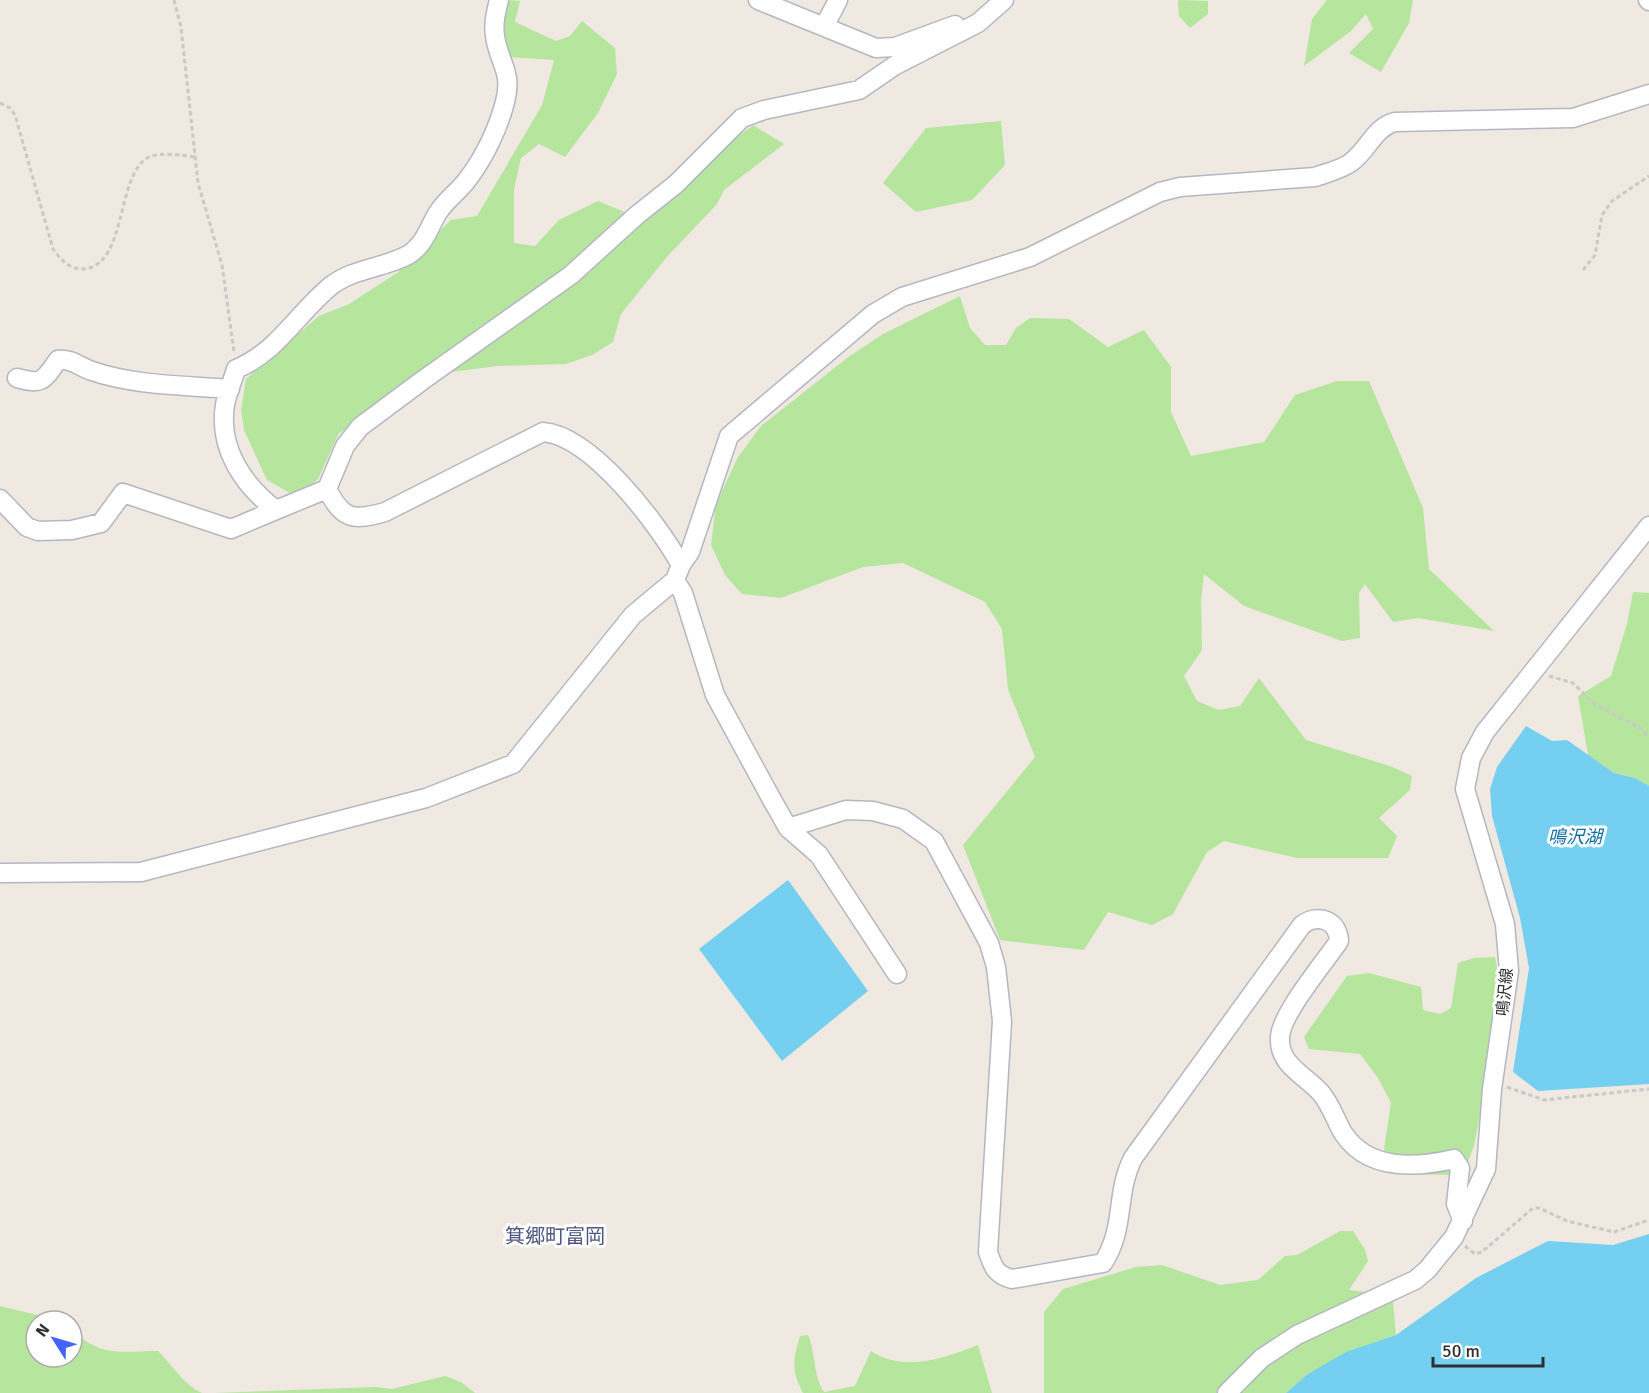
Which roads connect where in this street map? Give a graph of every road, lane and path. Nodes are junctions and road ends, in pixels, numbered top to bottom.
1 (174, 0) edge
2 (499, 0) edge
3 (758, 0) edge
4 (838, 0) edge
5 (1004, 0) edge
6 (978, 23) junction
7 (824, 27) junction
8 (1649, 94) edge
9 (0, 103) edge
10 (195, 157) junction
11 (1649, 176) edge
12 (1583, 270) dead end
13 (236, 369) junction
14 (17, 378) dead end
15 (230, 389) junction
16 (327, 489) junction
17 (0, 499) edge
18 (276, 510) junction
19 (1649, 526) edge
20 (678, 573) junction
21 (1541, 675) dead end
22 (1649, 738) edge
23 (788, 828) junction
24 (0, 873) edge
25 (897, 974) dead end
26 (1501, 1084) dead end
27 (1649, 1089) edge
28 (1649, 1221) edge
29 (1458, 1229) junction
30 (1227, 1393) edge

1 - 10 path
2 - 13 street
3 - 7 street
4 - 7 street
5 - 6 street
6 - 7 street
6 - 16 street
8 - 20 street
9 - 10 path
10 - 13 path
11 - 12 path
13 - 15 street
14 - 15 street
15 - 18 street
16 - 18 street
16 - 20 street
17 - 18 street
19 - 29 street, 鳴沢線
20 - 23 street
20 - 24 street
21 - 22 path
23 - 25 street
23 - 29 street
26 - 27 path
28 - 29 path
29 - 30 street, 鳴沢線

